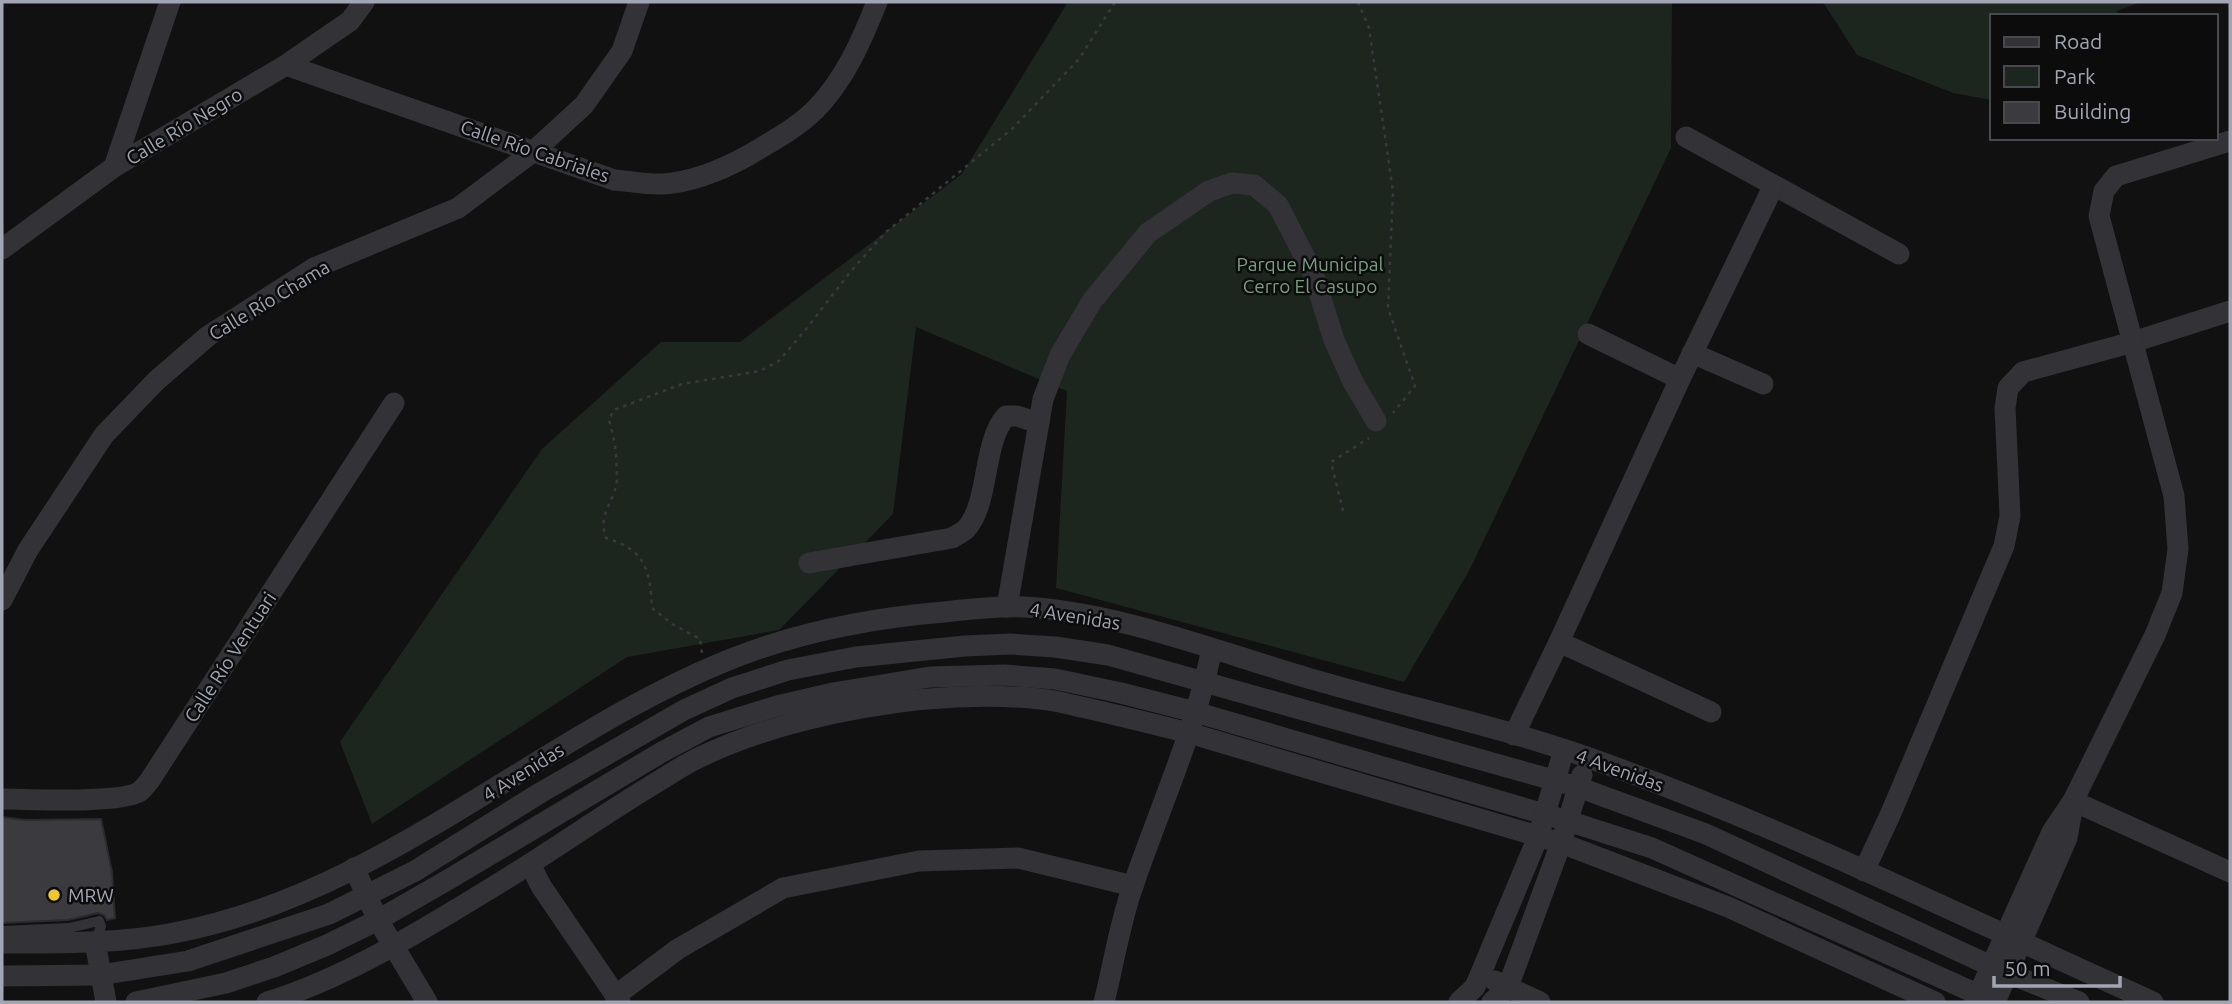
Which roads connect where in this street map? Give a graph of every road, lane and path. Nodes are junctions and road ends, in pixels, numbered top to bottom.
1 (170, 2) edge
2 (364, 2) edge
3 (639, 2) edge
4 (877, 2) edge
5 (1115, 2) edge
6 (1358, 2) edge
7 (286, 65) junction
8 (1686, 137) dead end
9 (2230, 141) edge
10 (534, 151) junction
11 (114, 167) junction
12 (1773, 187) junction
13 (2, 249) edge
14 (1899, 254) dead end
15 (2230, 312) edge
16 (1588, 334) dead end
17 (2133, 342) junction
18 (1692, 353) junction
19 (1680, 379) junction
20 (1763, 384) dead end
21 (394, 403) dead end
22 (1039, 423) junction
23 (1379, 425) junction
24 (1343, 511) dead end
25 (809, 563) dead end
26 (4, 592) edge
27 (1007, 607) junction
28 (1559, 642) junction
29 (1212, 649) junction
30 (705, 670) junction
31 (1205, 681) junction
32 (1195, 712) junction
33 (1711, 712) dead end
34 (1189, 733) junction
35 (1514, 735) junction
36 (1564, 750) junction
37 (1587, 757) junction
38 (1556, 782) junction
39 (1578, 787) junction
40 (2, 799) edge
41 (2073, 801) junction
42 (1546, 815) junction
43 (1568, 821) junction
44 (1538, 837) junction
45 (1561, 843) junction
46 (530, 864) junction
47 (354, 868) junction
48 (1864, 871) junction
49 (2230, 872) edge
50 (1133, 886) junction
51 (368, 896) junction
52 (378, 920) junction
53 (2, 931) edge
54 (2012, 939) junction
55 (95, 942) junction
56 (2, 943) edge
57 (393, 945) junction
58 (1999, 969) junction
59 (100, 975) junction
60 (1480, 975) junction
61 (2, 976) edge
62 (1508, 987) junction
63 (618, 999) edge
64 (1988, 1001) edge
65 (106, 1002) edge
66 (136, 1002) edge
67 (267, 1002) edge
68 (427, 1002) edge
69 (1104, 1002) edge
70 (1460, 1002) edge
71 (1492, 1002) edge
72 (1540, 1002) edge
73 (1936, 1002) edge
74 (2079, 1002) edge
75 (2153, 1002) edge

1 - 11 street
2 - 7 street, Calle Río Negro
3 - 10 street, Calle Río Chama
4 - 10 street, Calle Río Cabriales
5 - 30 path
6 - 23 path
7 - 10 street, Calle Río Cabriales
7 - 11 street, Calle Río Negro
8 - 12 street
9 - 17 street
10 - 26 street, Calle Río Chama
11 - 13 street, Calle Río Negro
12 - 14 street
12 - 18 street
15 - 17 street
16 - 19 street
17 - 41 street
17 - 48 street
18 - 19 street
18 - 20 street
19 - 28 street
21 - 40 street, Calle Río Ventuari
22 - 23 street
22 - 25 street
22 - 27 street
23 - 24 path
27 - 29 street, 4 Avenidas
27 - 30 street, 4 Avenidas
28 - 33 street
28 - 35 street
29 - 31 street
29 - 35 street, 4 Avenidas
30 - 47 street, 4 Avenidas
31 - 32 street
31 - 38 street, 4 Avenidas
31 - 51 street, 4 Avenidas
32 - 34 street
32 - 42 street
32 - 52 street
34 - 44 street
34 - 46 street
34 - 50 street
35 - 36 street, 4 Avenidas
36 - 37 street, 4 Avenidas
36 - 38 street
37 - 39 street
37 - 48 street, 4 Avenidas
38 - 39 street, 4 Avenidas
38 - 42 street
39 - 43 street
39 - 58 street, 4 Avenidas
41 - 49 street
41 - 54 street
42 - 43 street
42 - 44 street
43 - 45 street
43 - 64 street
44 - 45 street
44 - 60 street
45 - 62 street
45 - 73 street
46 - 57 street
46 - 63 street
47 - 51 street
47 - 55 street, 4 Avenidas
48 - 54 street, 4 Avenidas
50 - 63 street
50 - 69 street
51 - 52 street
51 - 59 street, 4 Avenidas
52 - 57 street
52 - 66 street
53 - 55 lane
54 - 58 street
54 - 75 street, 4 Avenidas
55 - 56 street, 4 Avenidas
55 - 59 street
57 - 67 street
57 - 68 street
58 - 64 street
58 - 74 street, 4 Avenidas
59 - 61 street, 4 Avenidas
59 - 65 street
60 - 62 street
60 - 70 street
62 - 71 street
62 - 72 street

